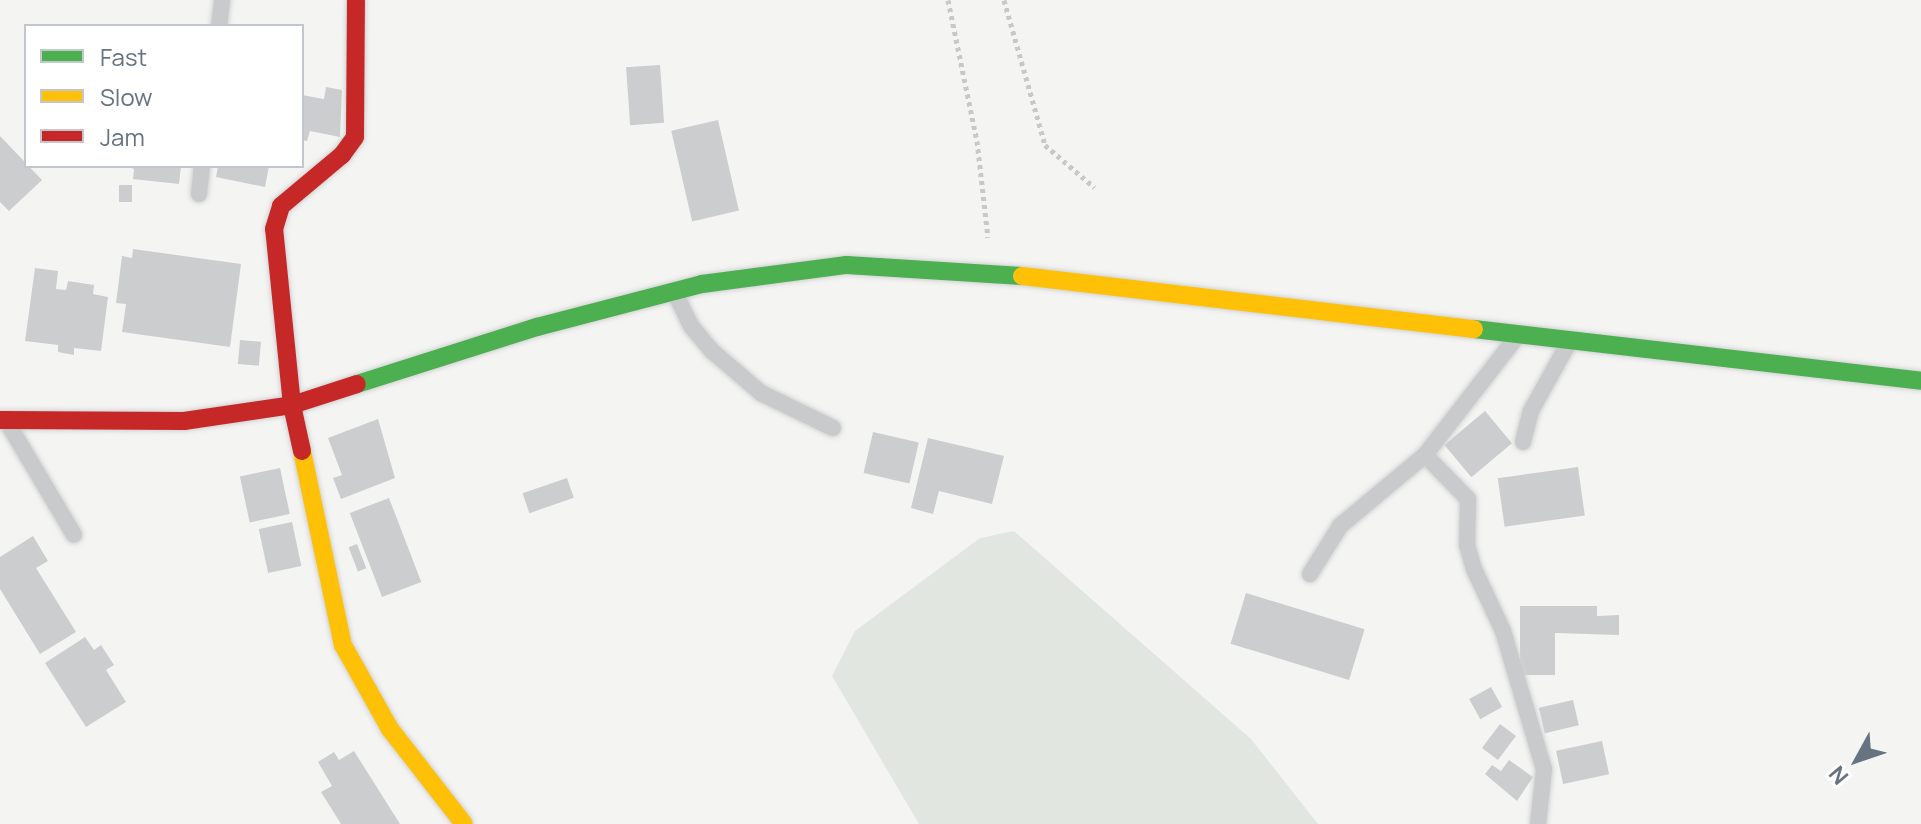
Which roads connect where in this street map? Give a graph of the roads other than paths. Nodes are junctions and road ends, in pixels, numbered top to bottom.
1 (222, 0) edge
2 (356, 0) edge
3 (219, 24) edge
4 (202, 168) edge
5 (199, 194) dead end
6 (674, 292) junction
7 (1517, 336) junction
8 (1569, 343) junction
9 (1921, 381) edge
10 (292, 405) junction
11 (3, 421) edge
12 (833, 428) dead end
13 (1523, 442) dead end
14 (1425, 455) junction
15 (74, 535) dead end
16 (1310, 574) dead end
17 (464, 824) edge
18 (1538, 824) edge

1 - 3 lane
2 - 10 street
4 - 5 lane
6 - 7 street
6 - 10 street
6 - 12 lane
7 - 8 street
7 - 14 lane
8 - 9 street
8 - 13 lane
10 - 11 street
10 - 17 street
11 - 15 lane
14 - 16 lane
14 - 18 lane

